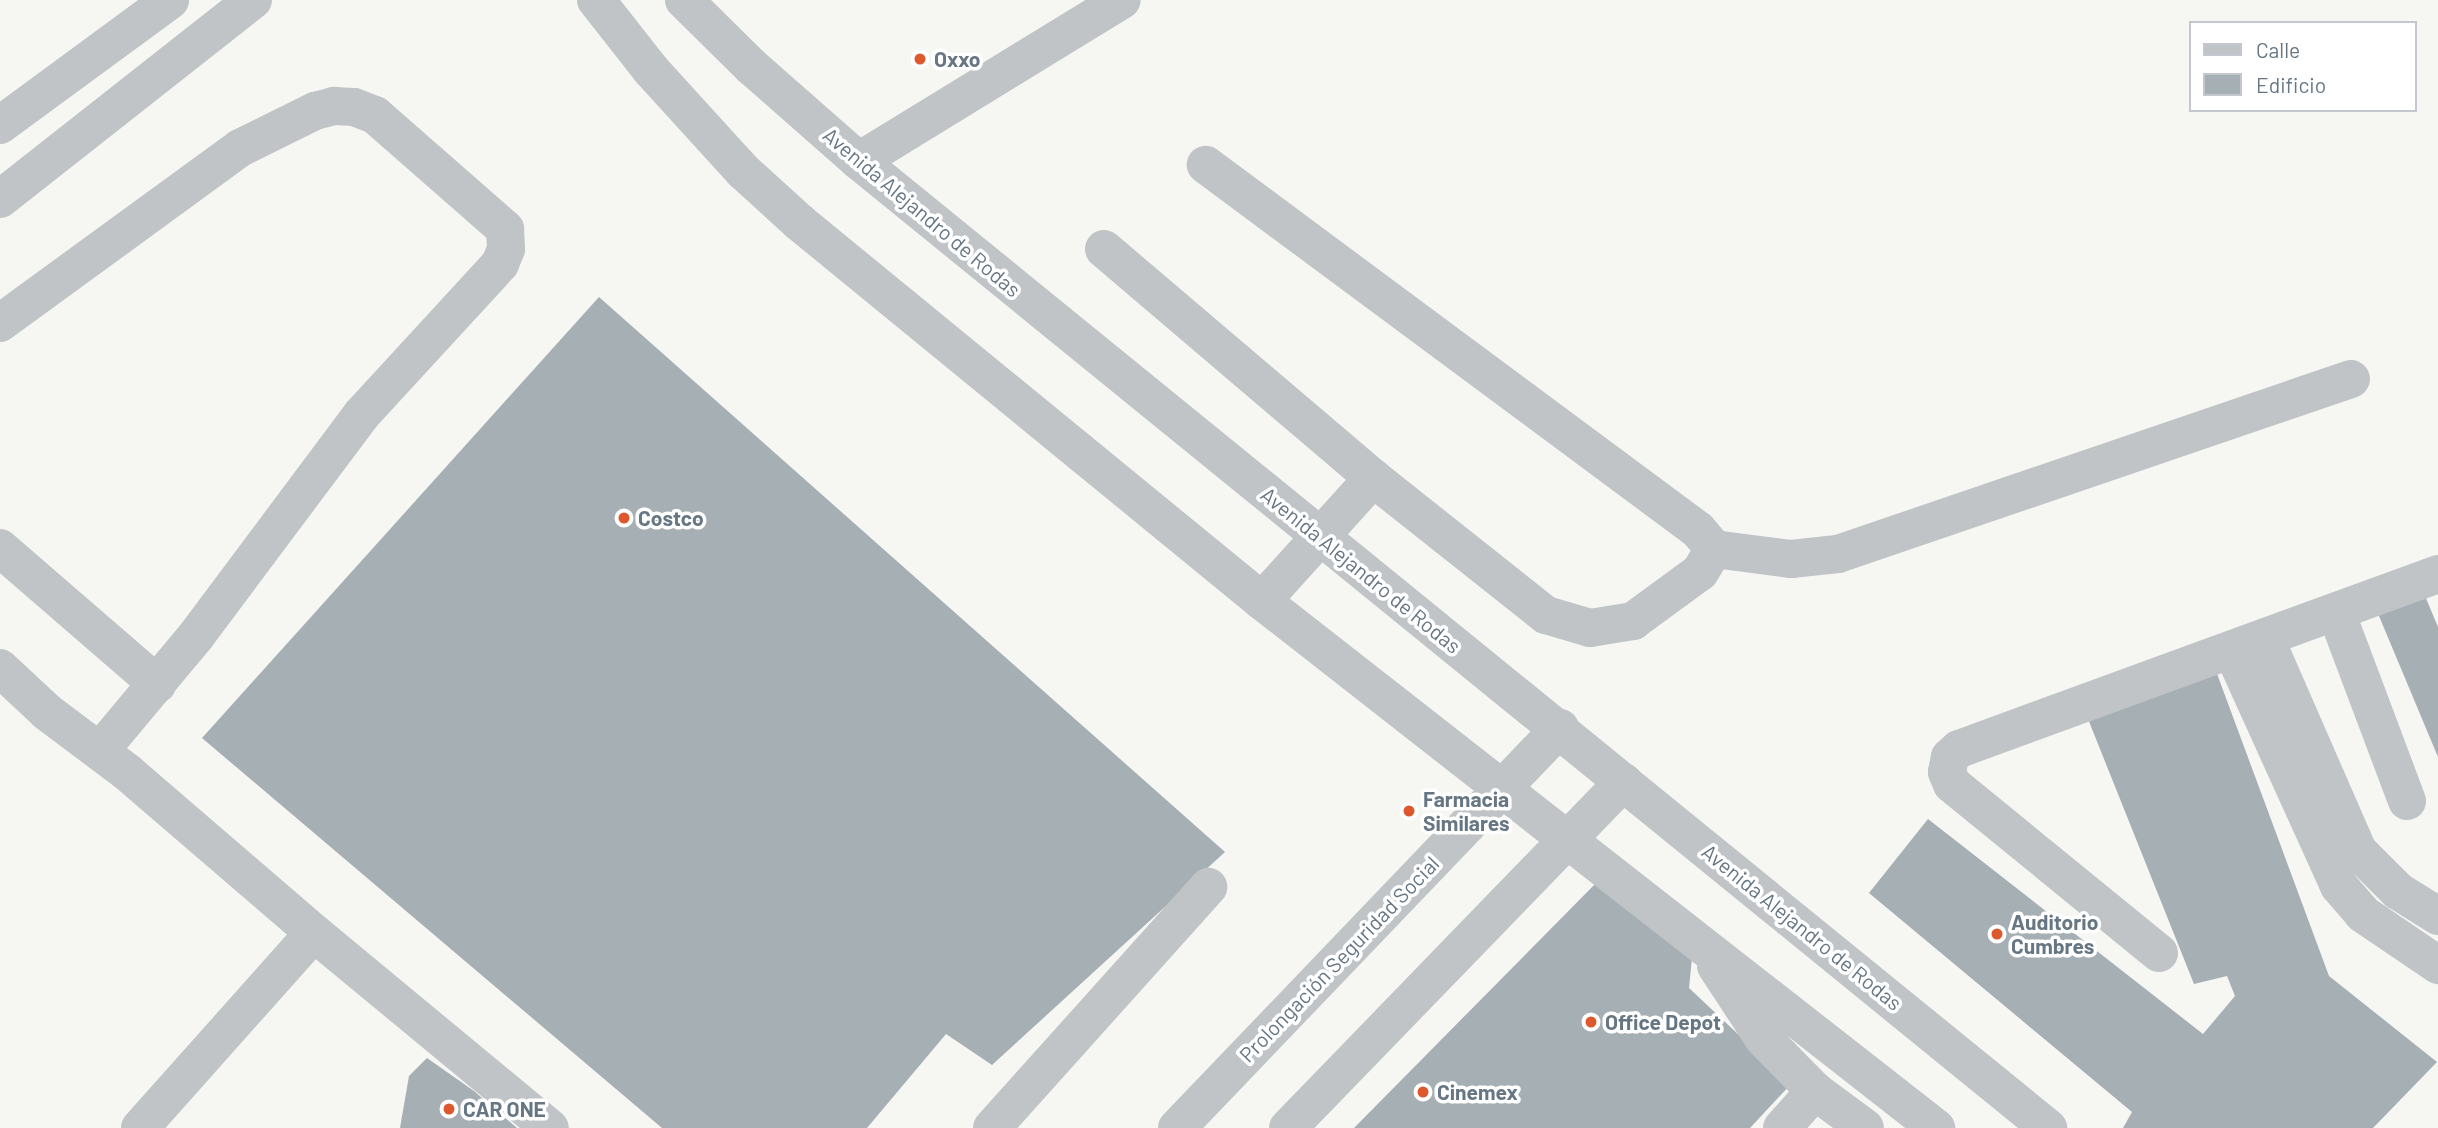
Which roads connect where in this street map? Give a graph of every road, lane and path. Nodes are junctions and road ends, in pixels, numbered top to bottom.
1 (170, 0) edge
2 (253, 0) edge
3 (596, 0) edge
4 (1122, 0) edge
5 (697, 2) edge
6 (0, 125) edge
7 (859, 161) junction
8 (1206, 165) dead end
9 (0, 199) edge
10 (1104, 249) dead end
11 (0, 323) edge
12 (2351, 379) dead end
13 (1373, 478) junction
14 (1319, 538) junction
15 (1714, 549) junction
16 (5, 564) edge
17 (2438, 574) edge
18 (1262, 601) junction
19 (2336, 612) junction
20 (2248, 644) junction
21 (0, 668) edge
22 (157, 684) junction
23 (1560, 728) junction
24 (100, 751) junction
25 (1623, 782) junction
26 (1504, 787) junction
27 (2407, 800) dead end
28 (1570, 838) junction
29 (1208, 887) dead end
30 (2438, 916) edge
31 (314, 933) junction
32 (1704, 945) junction
33 (2159, 953) dead end
34 (2438, 965) edge
35 (1815, 1091) junction
36 (140, 1128) edge
37 (550, 1128) edge
38 (992, 1128) edge
39 (1177, 1128) edge
40 (1288, 1128) edge
41 (1782, 1128) edge
42 (1865, 1128) edge
43 (1936, 1128) edge
44 (2048, 1128) edge

1 - 6 street
2 - 9 street
3 - 18 street
4 - 7 street
5 - 7 street, Avenida Alejandro de Rodas
7 - 14 street, Avenida Alejandro de Rodas
8 - 15 street
10 - 13 street
11 - 22 street
12 - 15 street
13 - 14 street
13 - 15 street
14 - 18 street
14 - 23 street, Avenida Alejandro de Rodas
16 - 22 street
17 - 19 street
18 - 26 street
19 - 20 street
19 - 27 street
20 - 30 street
20 - 33 street
20 - 34 street
21 - 24 street
22 - 24 street
23 - 25 street, Avenida Alejandro de Rodas
23 - 26 street, Prolongación Seguridad Social
24 - 31 street
25 - 28 street
25 - 44 street, Avenida Alejandro de Rodas
26 - 28 street
26 - 39 street, Prolongación Seguridad Social
28 - 32 street
28 - 40 street
29 - 38 street
31 - 36 street
31 - 37 street
32 - 35 street
32 - 43 street
35 - 41 street
35 - 42 street

